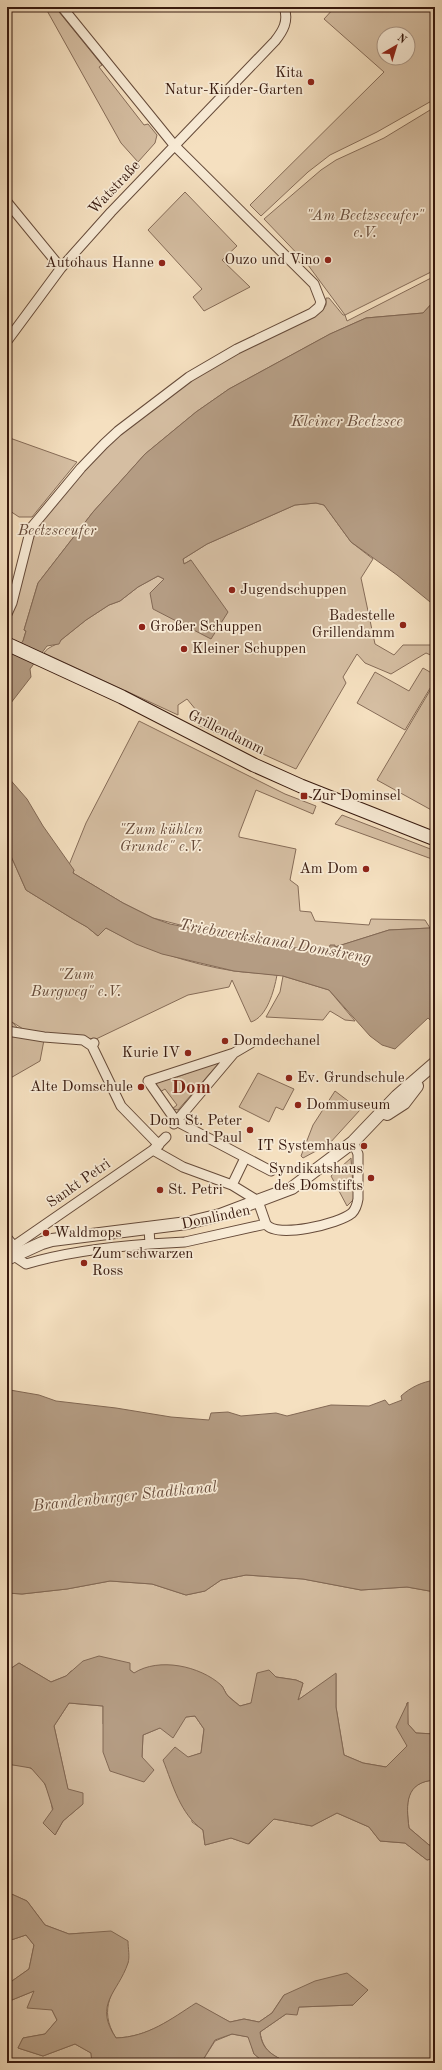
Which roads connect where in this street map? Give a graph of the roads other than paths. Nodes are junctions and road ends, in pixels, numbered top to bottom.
1 (62, 7) edge
2 (284, 7) edge
3 (174, 146) junction
4 (7, 202) edge
5 (61, 268) junction
6 (7, 341) edge
7 (7, 614) edge
8 (7, 644) edge
9 (435, 839) edge
10 (7, 1031) edge
11 (251, 1043) dead end
12 (234, 1053) junction
13 (435, 1064) edge
14 (175, 1123) junction
15 (166, 1137) dead end
16 (353, 1142) junction
17 (156, 1147) junction
18 (245, 1158) junction
19 (271, 1171) dead end
20 (232, 1185) junction
21 (258, 1201) junction
22 (266, 1224) junction
23 (149, 1229) junction
24 (7, 1238) edge
25 (150, 1244) junction
26 (14, 1254) edge

1 - 3 street
2 - 3 street, Watstraße
3 - 5 street, Watstraße
3 - 7 street
4 - 5 street
5 - 6 street, Watstraße
8 - 9 main road, Grillendamm
10 - 17 street
11 - 12 street
12 - 14 street
12 - 14 street
13 - 16 street, Domlinden
14 - 18 street
15 - 17 street, Sankt Petri
16 - 21 street, Domlinden
16 - 22 street
17 - 20 street
17 - 26 street, Sankt Petri
18 - 19 street
18 - 20 street
20 - 21 street
21 - 22 street, Domlinden
21 - 23 street, Domlinden
22 - 25 street, Domlinden
23 - 25 street
23 - 26 street, Domlinden
24 - 26 street
25 - 26 street, Domlinden

